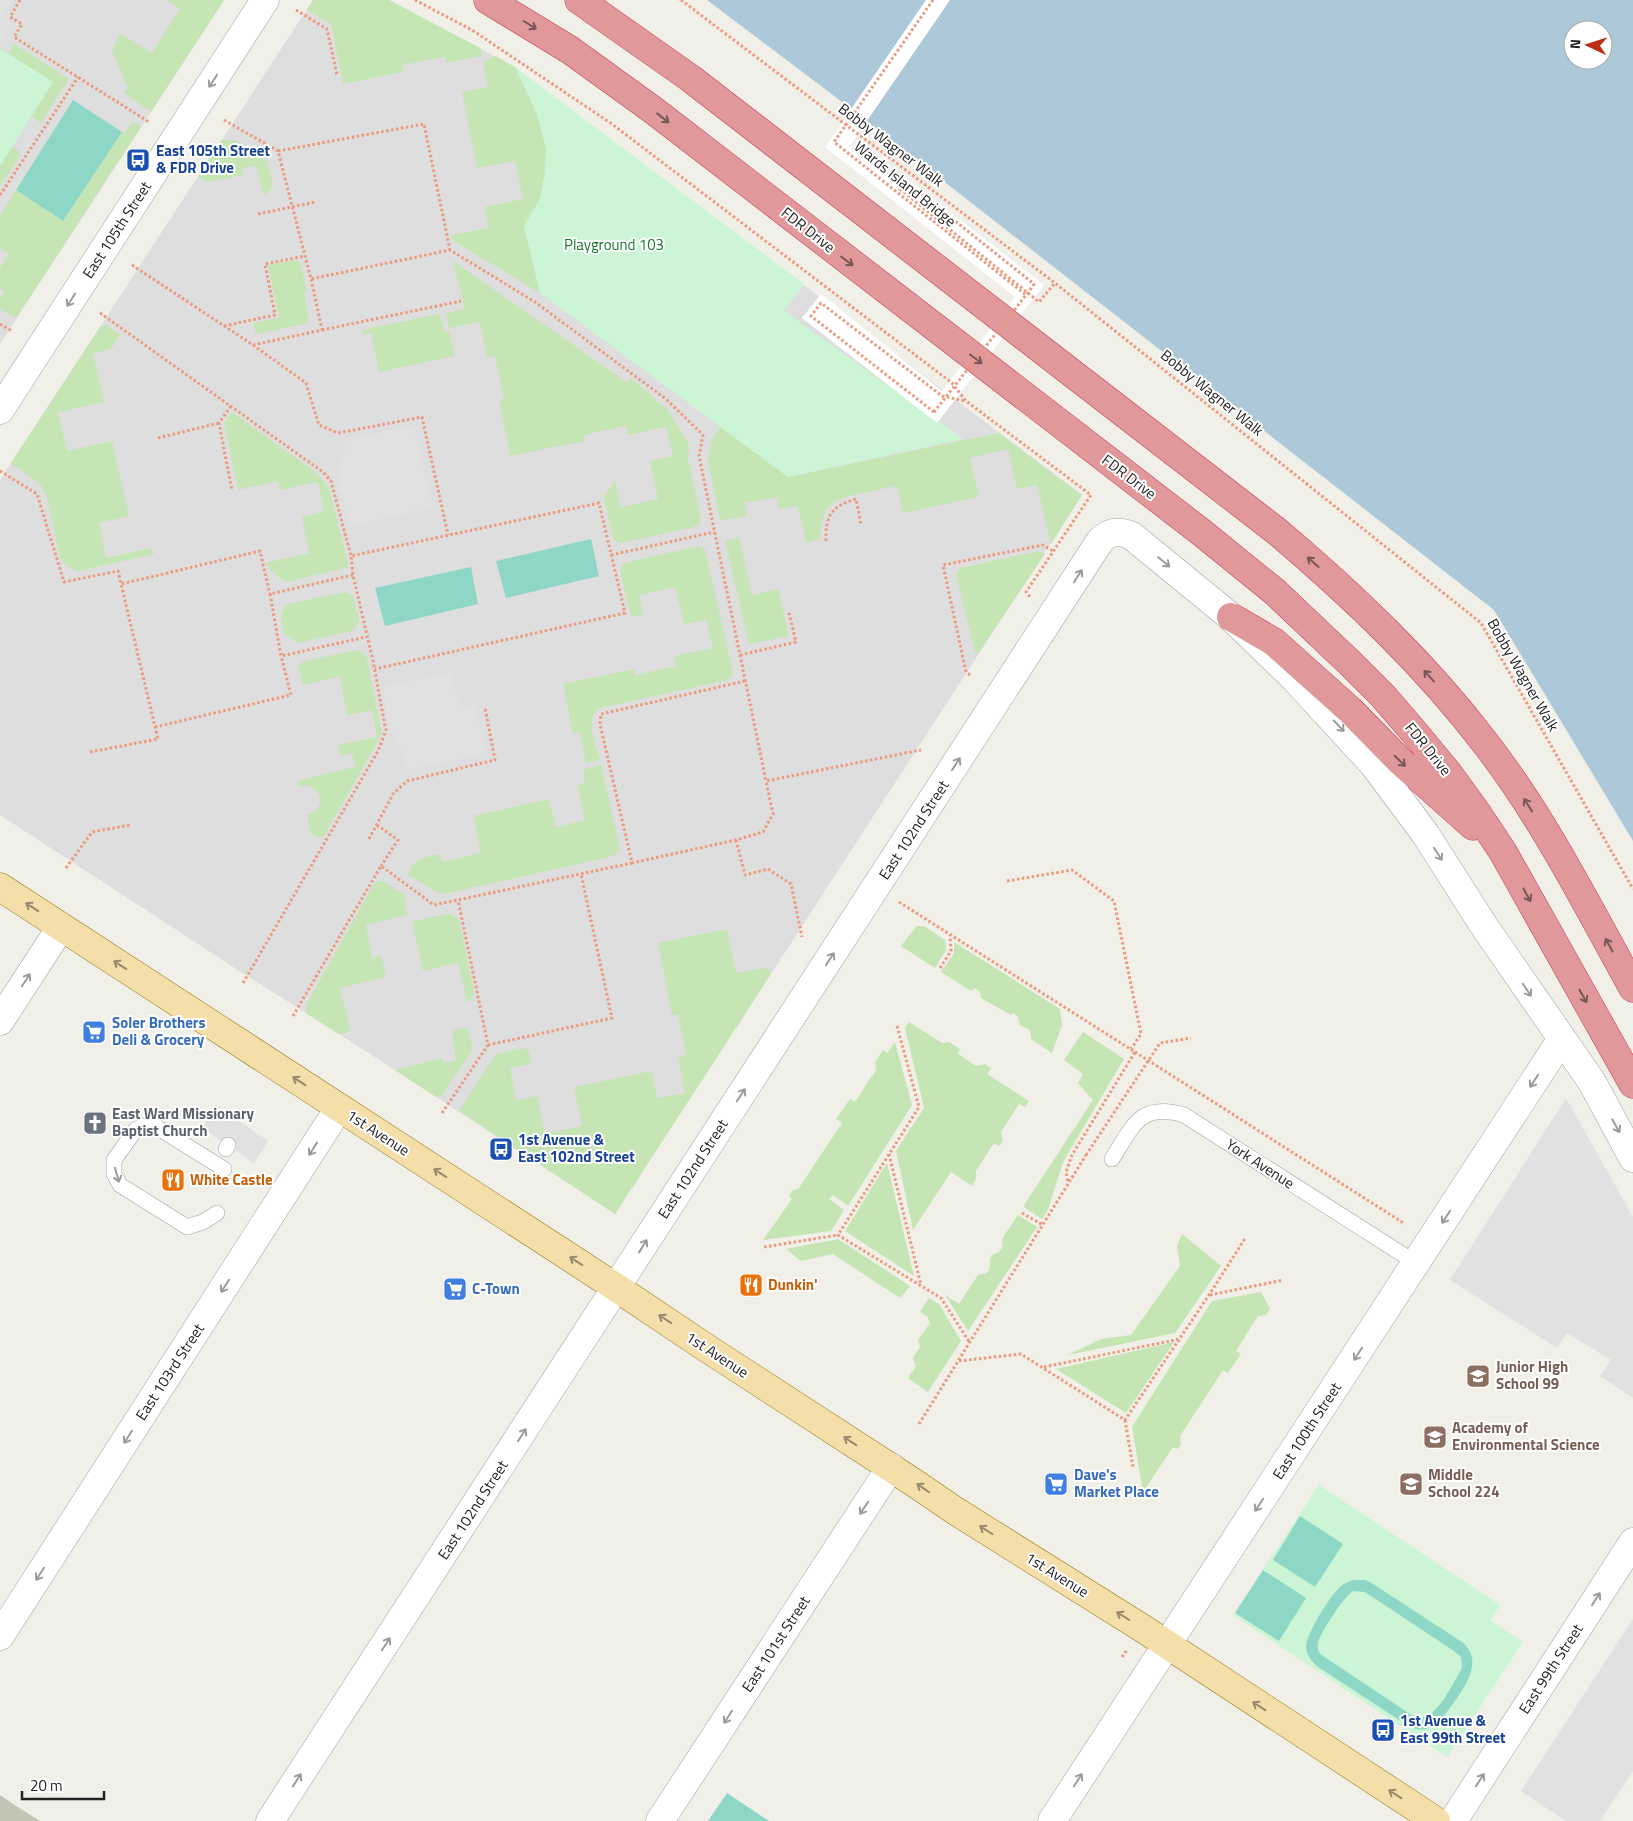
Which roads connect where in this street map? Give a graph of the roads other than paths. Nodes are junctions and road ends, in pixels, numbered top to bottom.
1 (265, 0) edge
2 (488, 0) edge
3 (579, 0) edge
4 (0, 410) edge
5 (1231, 616) junction
6 (1503, 852) junction
7 (0, 887) edge
8 (61, 927) junction
9 (1633, 988) edge
10 (0, 1021) edge
11 (1561, 1040) junction
12 (1633, 1084) edge
13 (339, 1108) junction
14 (1633, 1158) edge
15 (1112, 1159) dead end
16 (224, 1169) dead end
17 (217, 1213) dead end
18 (1416, 1263) junction
19 (618, 1288) junction
20 (891, 1467) junction
21 (1633, 1542) edge
22 (0, 1636) edge
23 (1166, 1644) junction
24 (270, 1821) edge
25 (660, 1821) edge
26 (1052, 1821) edge
27 (1436, 1821) edge
28 (1453, 1821) edge

1 -> 4 street, East 105th Street
2 -> 6 highway, FDR Drive
9 -> 3 highway
5 -> 6 highway
5 -> 11 street
19 -> 5 street, East 102nd Street
6 -> 12 highway, FDR Drive
8 -> 7 main road, 1st Avenue
10 -> 8 street
13 -> 8 main road, 1st Avenue
11 -> 14 street
11 -> 18 street, East 100th Street
19 -> 13 main road, 1st Avenue
13 -> 22 street, East 103rd Street
15 - 18 lane, York Avenue
16 -> 17 lane
18 -> 23 street, East 100th Street
20 -> 19 main road, 1st Avenue
24 -> 19 street, East 102nd Street
23 -> 20 main road, 1st Avenue
20 -> 25 street, East 101st Street
28 -> 21 street, East 99th Street
26 -> 23 street, East 100th Street
27 -> 23 main road, 1st Avenue

